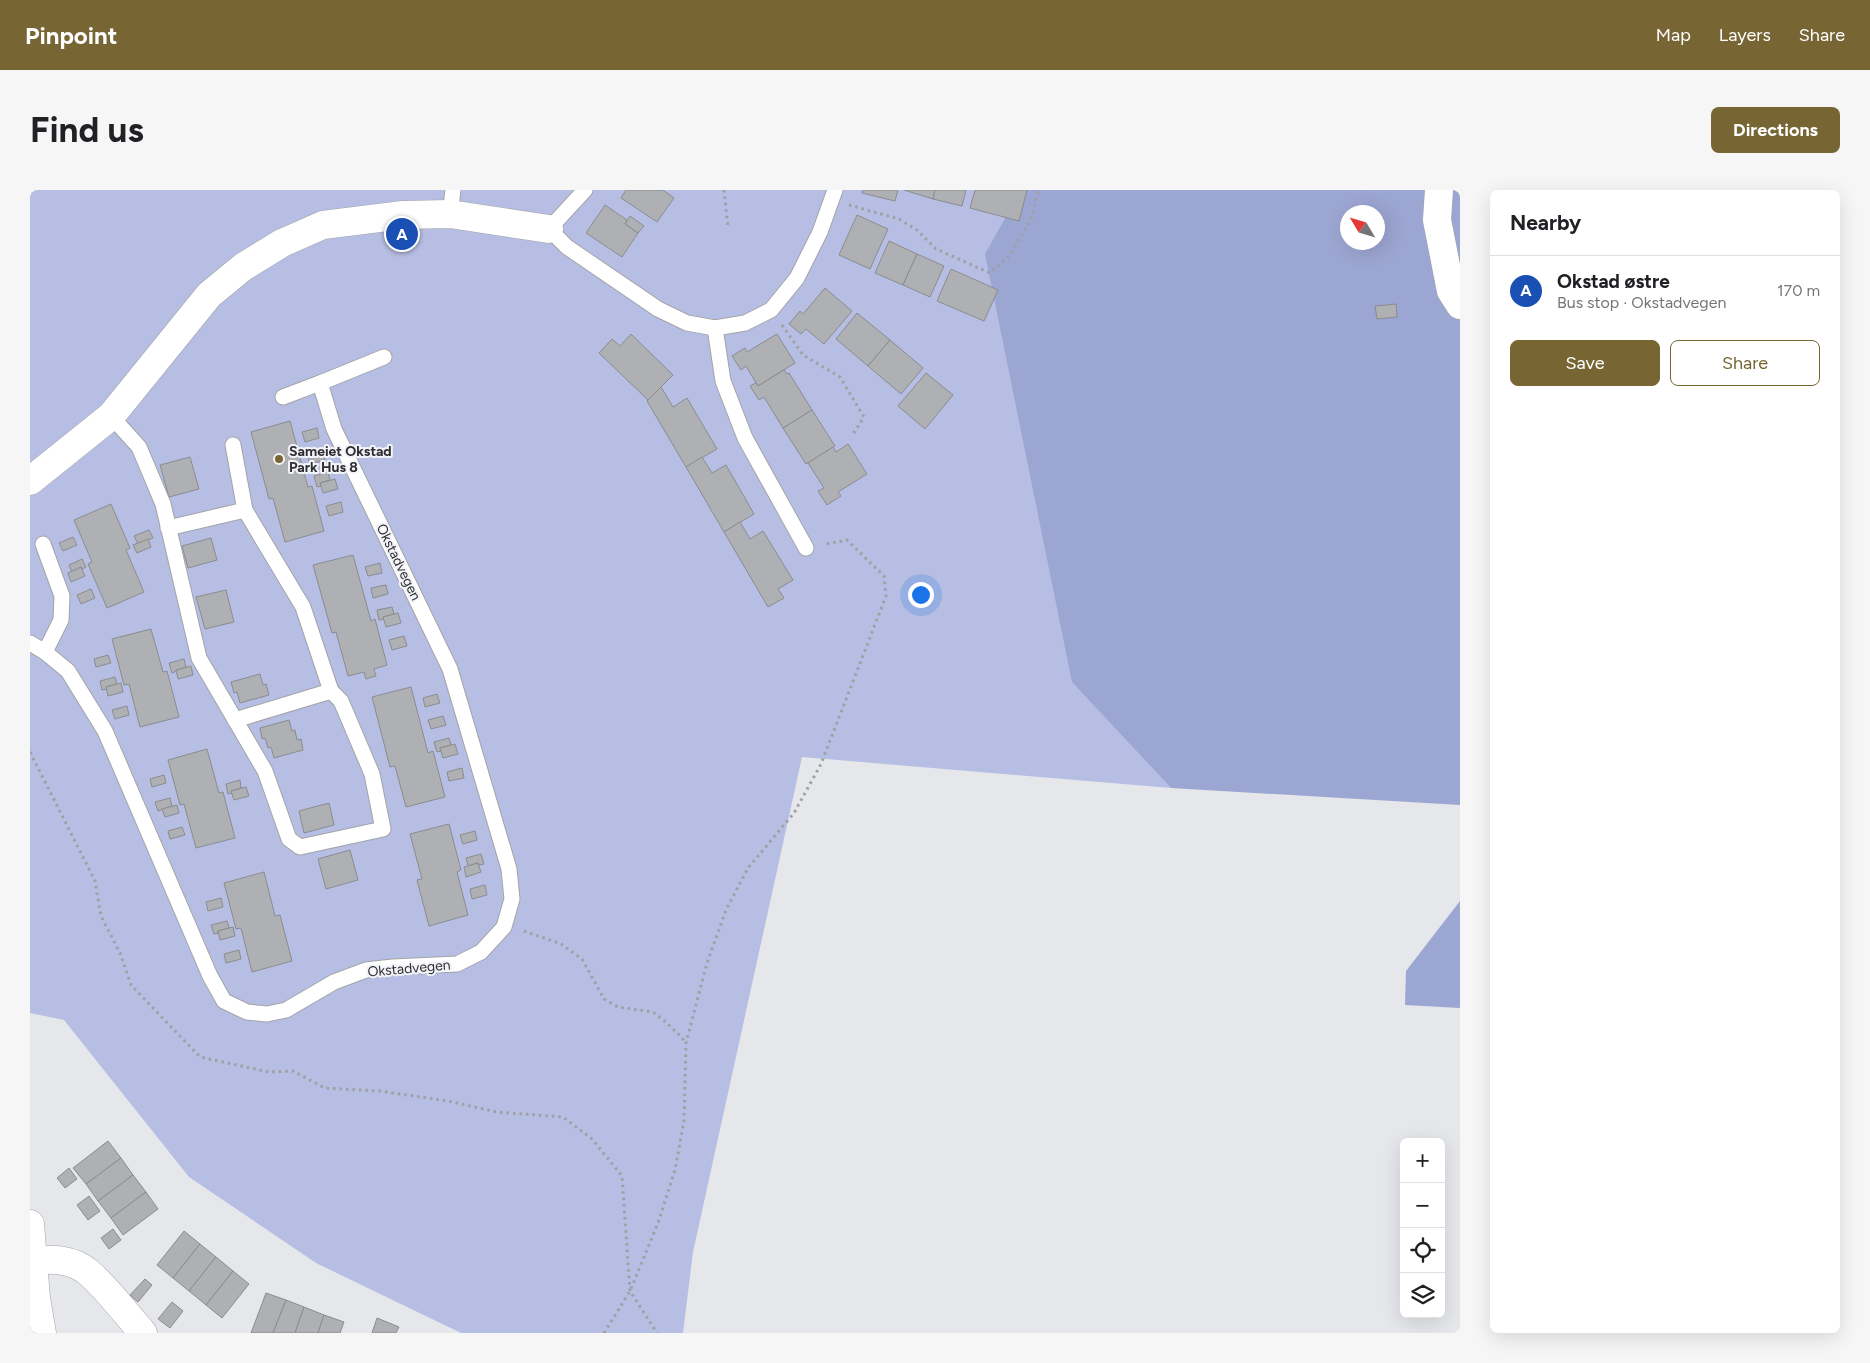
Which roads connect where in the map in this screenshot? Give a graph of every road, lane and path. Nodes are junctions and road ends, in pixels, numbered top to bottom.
1 (585, 190) edge
2 (724, 190) edge
3 (1038, 190) edge
4 (1439, 190) edge
5 (833, 195) edge
6 (451, 202) edge
7 (728, 227) dead end
8 (549, 228) junction
9 (1460, 305) edge
10 (771, 310) junction
11 (715, 328) junction
12 (384, 357) dead end
13 (320, 383) junction
14 (283, 398) dead end
15 (111, 416) junction
16 (852, 434) dead end
17 (233, 445) dead end
18 (30, 480) edge
19 (245, 510) junction
20 (168, 528) junction
21 (43, 544) dead end
22 (806, 548) joint
23 (30, 643) edge
24 (45, 652) junction
25 (331, 691) junction
26 (235, 720) junction
27 (30, 752) edge
28 (504, 926) junction
29 (686, 1043) junction
30 (30, 1224) edge
31 (33, 1262) junction
32 (630, 1292) junction
33 (42, 1333) edge
34 (143, 1333) edge
35 (604, 1333) edge
36 (657, 1333) edge

1 - 8 lane
2 - 7 path
3 - 5 path
4 - 9 street
5 - 10 lane
6 - 8 street
6 - 15 street
8 - 11 lane
10 - 11 lane
10 - 16 path
11 - 22 lane
12 - 13 lane
13 - 14 lane
13 - 28 lane, Okstadvegen
15 - 18 street
15 - 20 lane
17 - 19 lane
19 - 20 lane
19 - 25 lane
20 - 26 lane
21 - 24 lane
22 - 29 path
23 - 24 lane, Okstadvegen
24 - 28 lane, Okstadvegen
25 - 26 lane
25 - 26 lane
27 - 32 path
28 - 29 path
29 - 32 path
30 - 31 street
31 - 33 street
31 - 34 street
32 - 35 path
32 - 36 path

